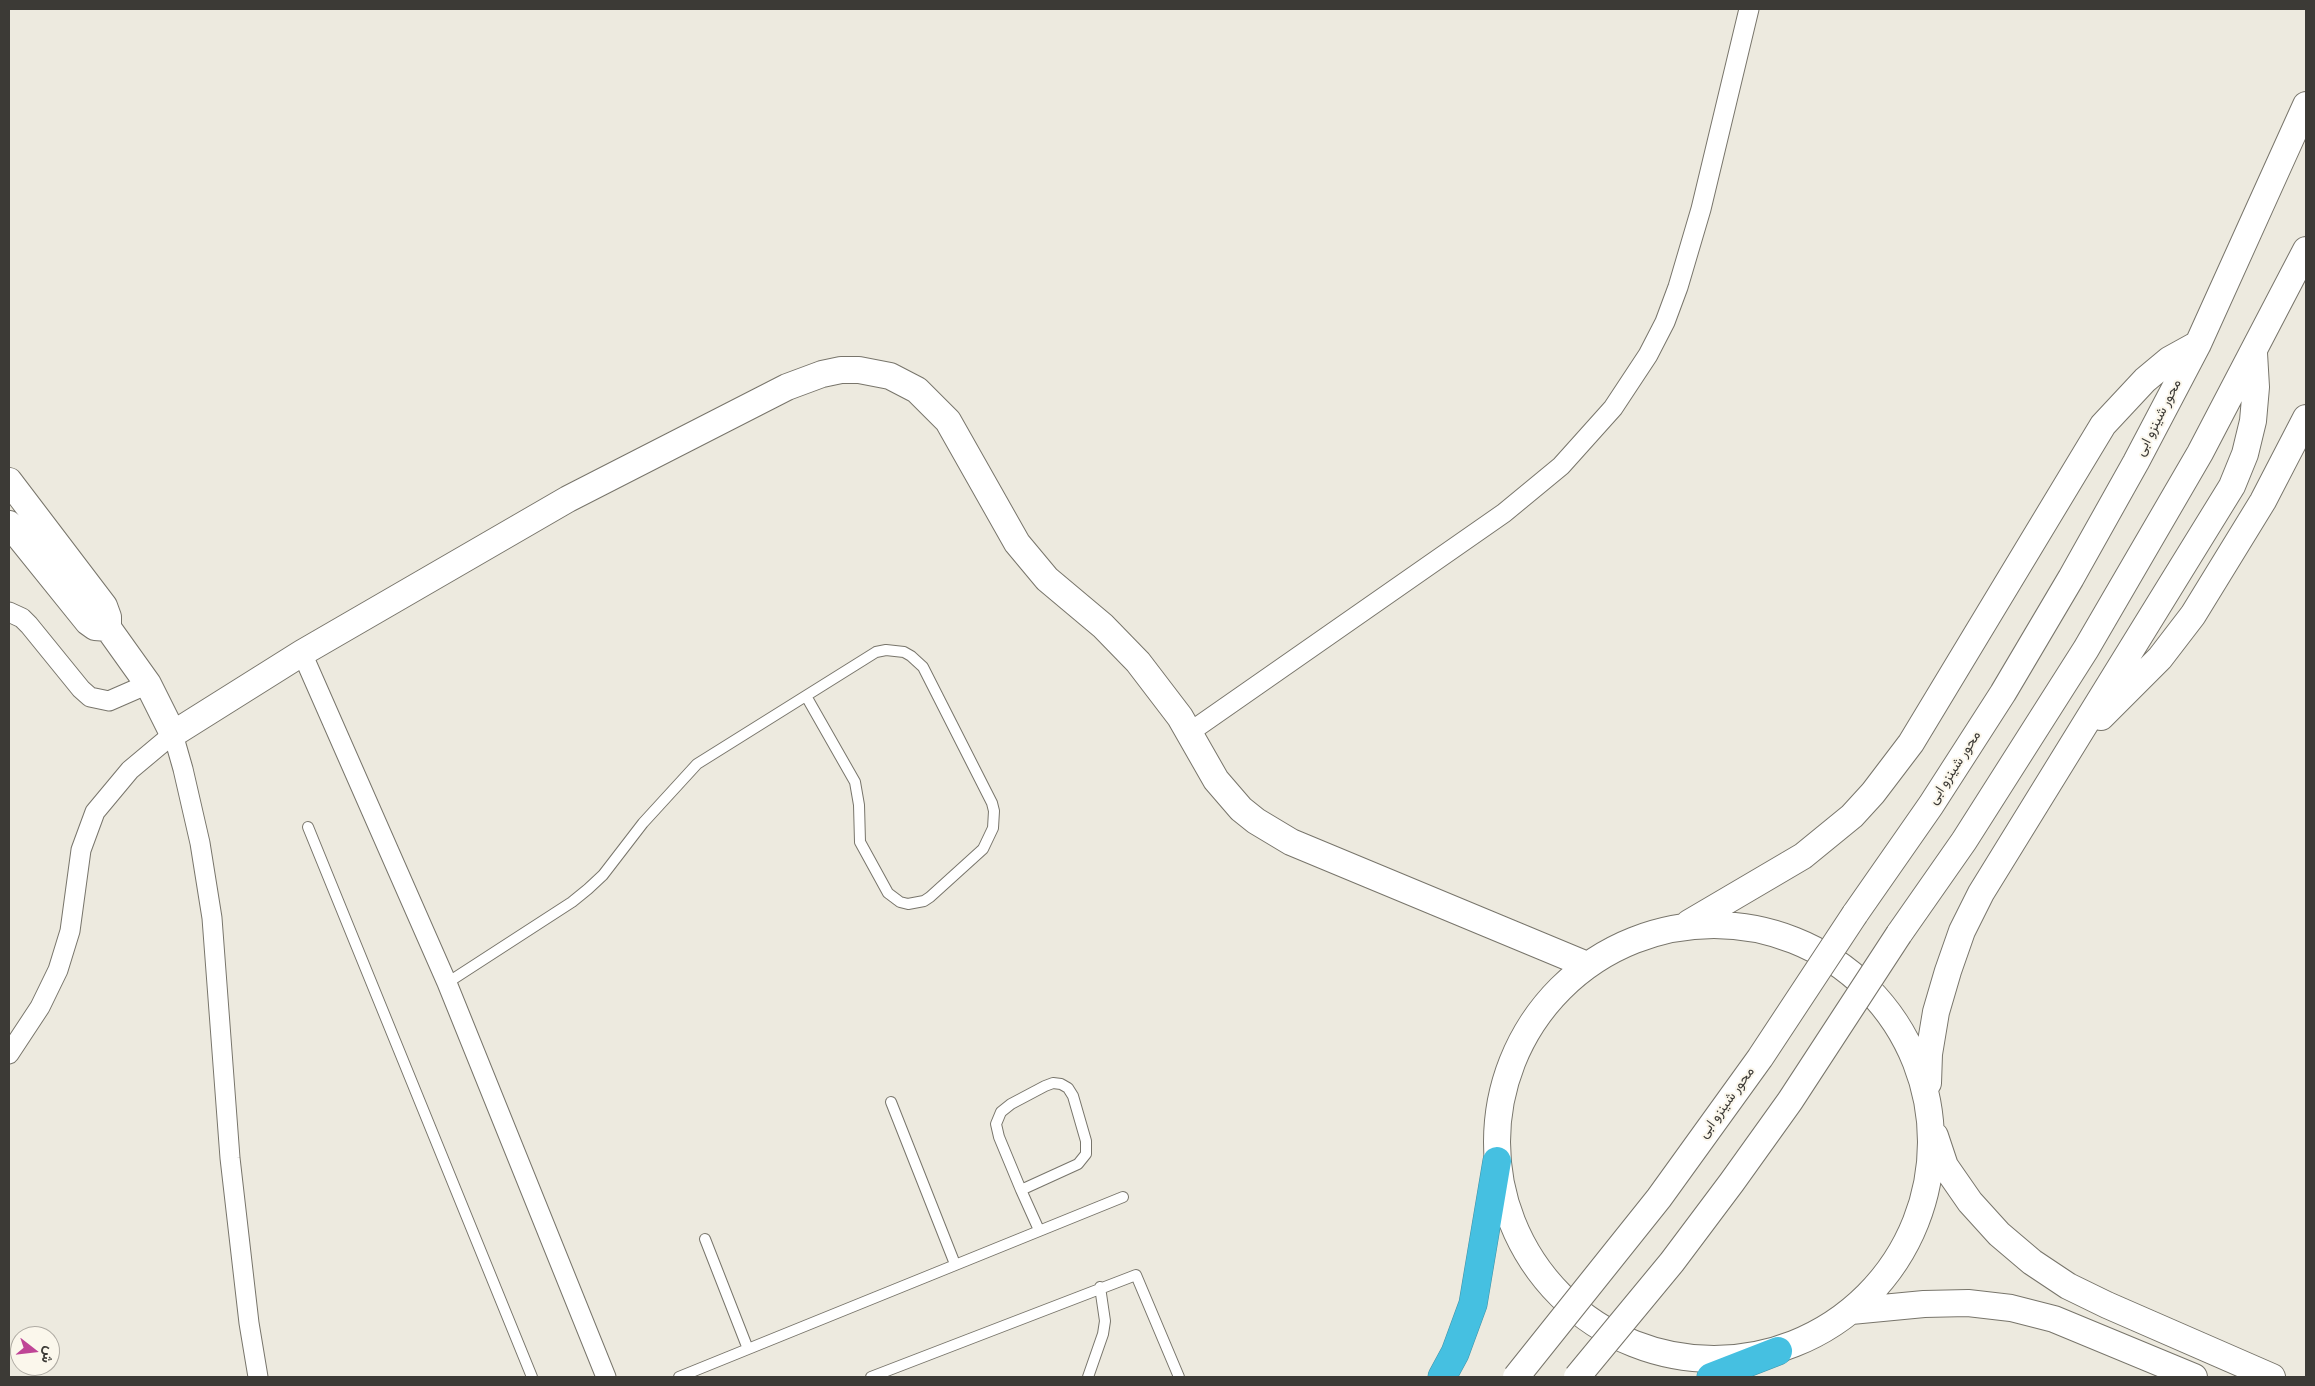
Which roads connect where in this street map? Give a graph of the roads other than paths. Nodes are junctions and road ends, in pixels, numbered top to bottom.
1 (1749, 9) edge
2 (2306, 105) edge
3 (2306, 250) edge
4 (2198, 344) junction
5 (2254, 353) junction
6 (2306, 418) edge
7 (9, 480) edge
8 (9, 524) edge
9 (9, 612) edge
10 (108, 628) junction
11 (302, 653) junction
12 (148, 684) junction
13 (806, 696) junction
14 (1190, 732) junction
15 (2081, 733) junction
16 (173, 734) junction
17 (308, 827) dead end
18 (1682, 926) junction
19 (1587, 965) junction
20 (447, 984) junction
21 (9, 1054) edge
22 (1927, 1097) junction
23 (891, 1102) dead end
24 (1931, 1124) junction
25 (1498, 1161) junction
26 (1021, 1190) junction
27 (1123, 1197) dead end
28 (1039, 1230) junction
29 (705, 1240) dead end
30 (955, 1264) junction
31 (1100, 1287) junction
32 (1851, 1311) junction
33 (748, 1349) junction
34 (1778, 1351) junction
35 (2142, 1356) junction
36 (258, 1377) edge
37 (532, 1377) edge
38 (606, 1377) edge
39 (679, 1377) edge
40 (871, 1377) edge
41 (1088, 1377) edge
42 (1179, 1377) edge
43 (1442, 1377) edge
44 (1516, 1377) edge
45 (1577, 1377) edge
46 (1711, 1377) edge
47 (2162, 1377) edge
48 (2194, 1377) edge
49 (2272, 1377) edge

1 - 14 street
2 - 4 street, محور شينزو ابى
3 - 5 street
4 - 18 street
4 - 44 street, محور شينزو ابى, bridge
5 - 15 street
5 - 45 street, bridge
6 - 15 street
7 - 10 street
8 - 10 street
9 - 12 street
10 - 12 street
11 - 14 street
11 - 16 street
11 - 20 street
12 - 16 street
13 - 13 lane
13 - 20 lane
14 - 19 street
15 - 22 street
16 - 21 street
16 - 36 street
17 - 37 lane
18 - 19 street
18 - 22 street
19 - 25 street
20 - 38 street
22 - 24 street
23 - 30 lane
24 - 32 street
24 - 49 street
25 - 34 street
25 - 43 highway
26 - 26 lane
26 - 28 lane
27 - 28 lane
28 - 30 lane
29 - 33 lane
30 - 33 lane
31 - 40 lane
31 - 41 lane
31 - 42 lane
32 - 34 street
32 - 35 street
33 - 39 lane
34 - 46 highway
35 - 47 street
35 - 48 street

